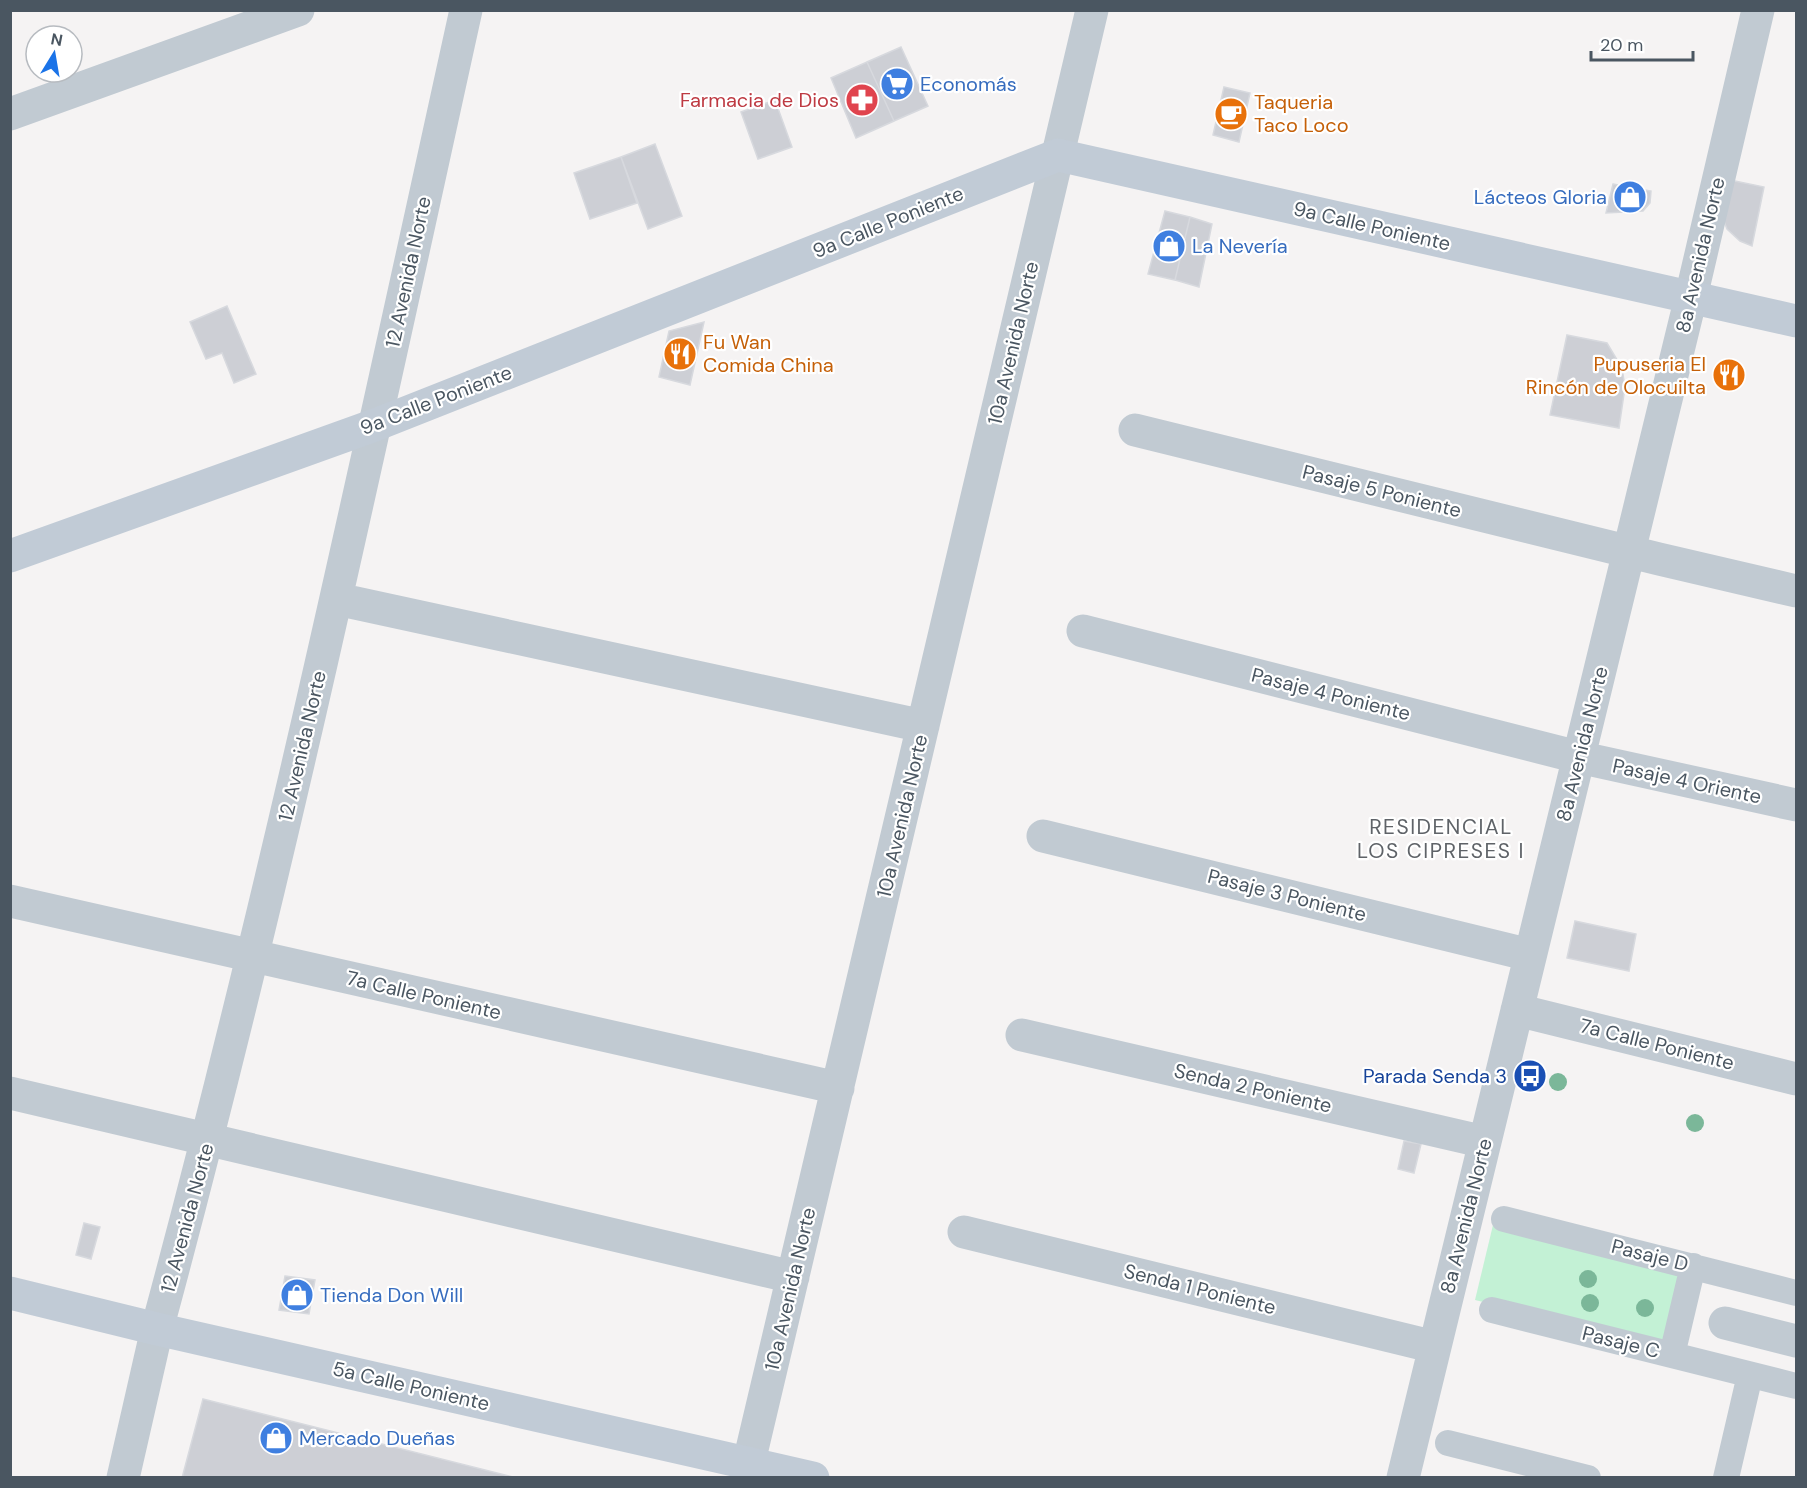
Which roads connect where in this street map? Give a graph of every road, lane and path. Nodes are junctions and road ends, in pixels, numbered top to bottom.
1 (298, 10) edge
2 (466, 10) edge
3 (1092, 10) edge
4 (1758, 10) edge
5 (10, 114) edge
6 (1058, 155) junction
7 (1691, 297) junction
8 (1797, 321) edge
9 (375, 425) junction
10 (1135, 430) dead end
11 (1629, 551) junction
12 (10, 556) edge
13 (1797, 591) edge
14 (337, 599) junction
15 (1083, 631) dead end
16 (923, 726) junction
17 (1578, 757) junction
18 (1797, 805) edge
19 (1043, 836) dead end
20 (10, 901) edge
21 (1530, 955) junction
22 (252, 956) junction
23 (1517, 1010) junction
24 (1022, 1035) dead end
25 (1797, 1079) edge
26 (838, 1088) junction
27 (10, 1094) edge
28 (208, 1141) junction
29 (1485, 1142) junction
30 (1504, 1219) dead end
31 (964, 1232) dead end
32 (1693, 1266) junction
33 (793, 1277) junction
34 (10, 1293) edge
35 (1797, 1293) edge
36 (1492, 1310) dead end
37 (1725, 1323) dead end
38 (157, 1329) junction
39 (1797, 1341) edge
40 (1435, 1347) junction
41 (1672, 1355) junction
42 (1750, 1374) junction
43 (1797, 1386) edge
44 (1448, 1443) dead end
45 (748, 1470) edge
46 (123, 1478) edge
47 (813, 1478) edge
48 (1403, 1478) edge
49 (1588, 1478) edge
50 (1726, 1478) edge

1 - 5 street
2 - 9 street, 12 Avenida Norte
3 - 6 street, 10a Avenida Norte
4 - 7 street, 8a Avenida Norte
6 - 7 main road, 9a Calle Poniente
6 - 9 main road, 9a Calle Poniente
6 - 16 street, 10a Avenida Norte
7 - 8 main road, 9a Calle Poniente
7 - 11 street, 8a Avenida Norte
9 - 12 main road, 9a Calle Poniente
9 - 14 street, 12 Avenida Norte
10 - 11 street, Pasaje 5 Poniente
11 - 13 street, Pasaje 5 Poniente
11 - 17 street, 8a Avenida Norte
14 - 16 street
14 - 22 street, 12 Avenida Norte
15 - 17 street, Pasaje 4 Poniente
16 - 26 street, 10a Avenida Norte
17 - 18 street, Pasaje 4 Oriente
17 - 21 street, 8a Avenida Norte
19 - 21 street, Pasaje 3 Poniente
20 - 22 street, 7a Calle Poniente
21 - 23 street, 8a Avenida Norte
22 - 26 street, 7a Calle Poniente
22 - 28 street, 12 Avenida Norte
23 - 25 street, 7a Calle Poniente
23 - 29 street, 8a Avenida Norte
24 - 29 street, Senda 2 Poniente
26 - 33 street, 10a Avenida Norte
27 - 28 street
28 - 33 street
28 - 38 street, 12 Avenida Norte
29 - 40 street, 8a Avenida Norte
30 - 32 street, Pasaje D
31 - 40 street, Senda 1 Poniente
32 - 35 street, Pasaje D
32 - 41 street
33 - 45 street, 10a Avenida Norte
34 - 38 main road, 5a Calle Poniente
36 - 41 street, Pasaje C
37 - 39 street
38 - 45 main road, 5a Calle Poniente
38 - 46 street, 12 Avenida Norte
40 - 48 street, 8a Avenida Norte
41 - 42 street, Pasaje C
42 - 43 street, Pasaje C
42 - 50 street
44 - 49 street
45 - 47 main road, 5a Calle Poniente

